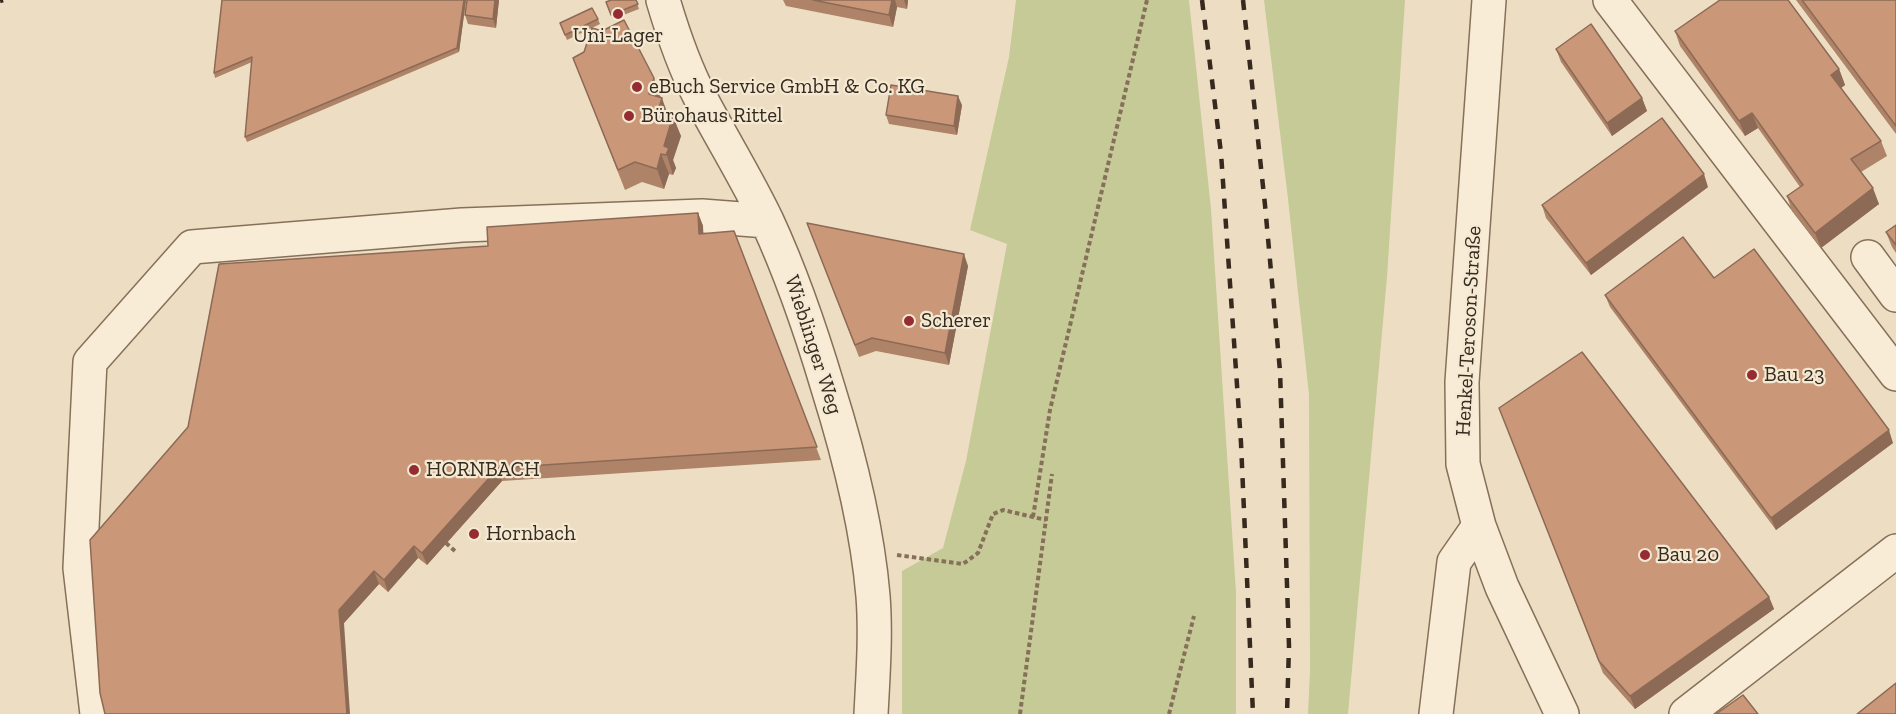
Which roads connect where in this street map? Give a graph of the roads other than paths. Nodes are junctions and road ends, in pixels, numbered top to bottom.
1 (663, 0) edge
2 (1489, 0) edge
3 (1610, 0) edge
4 (767, 221) junction
5 (1868, 257) dead end
6 (1896, 295) edge
7 (1896, 374) edge
8 (1479, 526) junction
9 (1896, 551) edge
10 (97, 714) edge
11 (871, 714) edge
12 (1436, 714) edge
13 (1562, 714) edge
14 (1686, 714) edge

1 - 4 street, Wieblinger Weg
2 - 8 street, Henkel-Teroson-Straße
3 - 7 street
4 - 10 street
4 - 11 street, Wieblinger Weg
5 - 6 street
8 - 12 street
8 - 13 street, Henkel-Teroson-Straße
9 - 14 street

